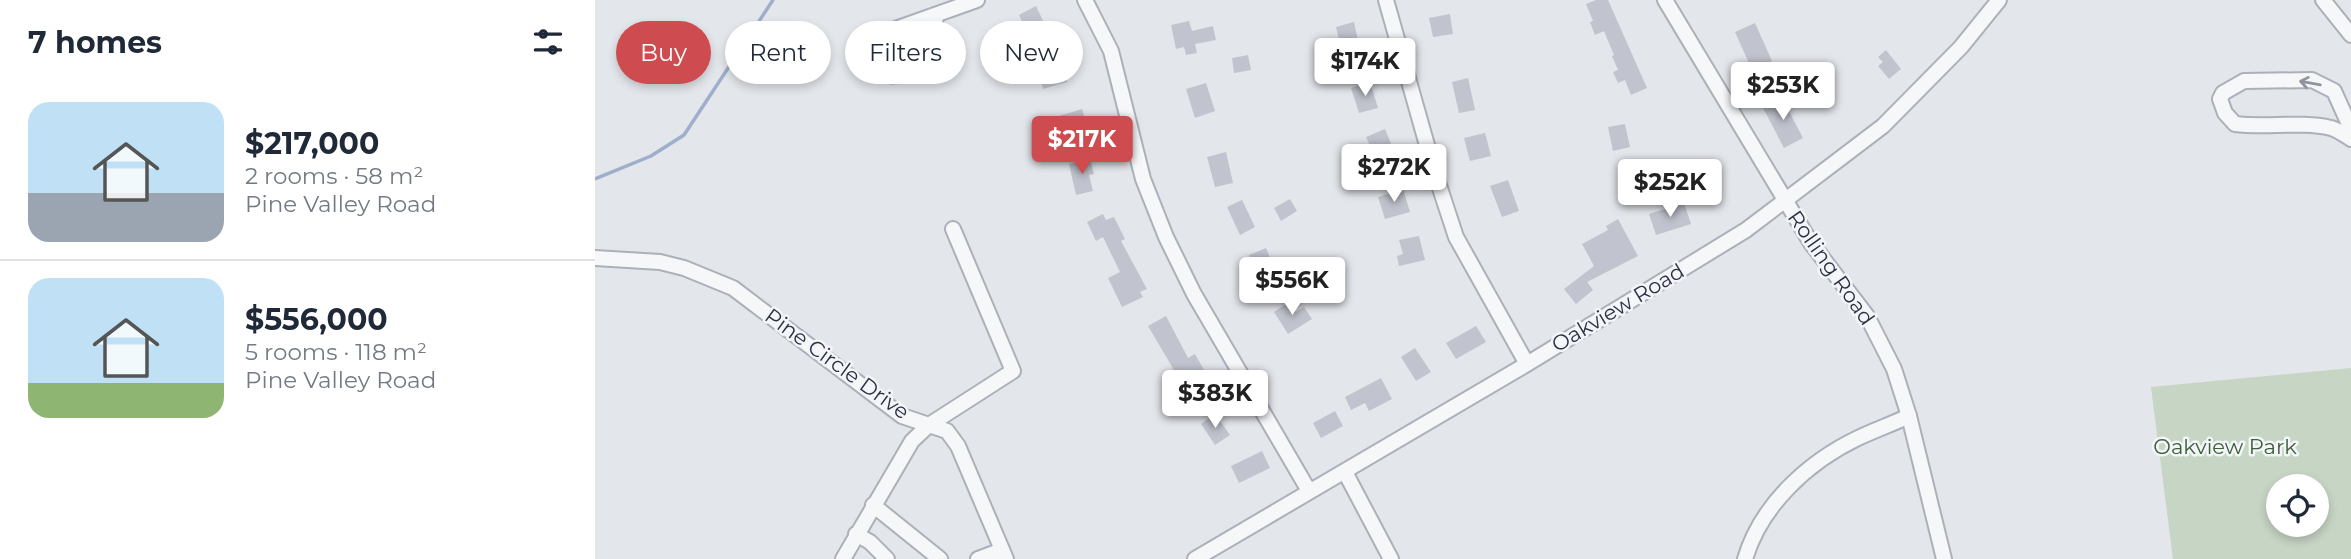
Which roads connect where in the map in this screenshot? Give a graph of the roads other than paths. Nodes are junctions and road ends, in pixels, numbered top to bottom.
1 (977, 0) edge
2 (1085, 0) edge
3 (1386, 0) edge
4 (1664, 0) edge
5 (1999, 0) edge
6 (2323, 0) edge
7 (936, 15) dead end
8 (2351, 35) edge
9 (2351, 129) edge
10 (2351, 139) edge
11 (1785, 202) junction
12 (953, 229) dead end
13 (595, 258) edge
14 (1527, 364) junction
15 (1909, 416) junction
16 (929, 425) junction
17 (1345, 472) junction
18 (1309, 491) junction
19 (873, 505) junction
20 (856, 534) junction
21 (1004, 554) edge
22 (843, 559) edge
23 (887, 559) edge
24 (940, 559) edge
25 (978, 559) edge
26 (1195, 559) edge
27 (1391, 559) edge
28 (1745, 559) edge
29 (1944, 559) edge

1 - 7 street
2 - 18 street
3 - 14 street
4 - 11 street, Rolling Road
5 - 11 street, Oakview Road
6 - 8 street
9 -> 10 street
11 - 14 street, Oakview Road
11 - 15 street, Rolling Road
12 - 16 street
13 - 16 street, Pine Circle Drive
14 - 17 street, Oakview Road
15 - 28 street
15 - 29 street, Rolling Road
16 - 19 street
16 - 21 street, Pine Circle Drive
17 - 18 street, Oakview Road
17 - 27 street
18 - 26 street, Oakview Road
19 - 20 street
19 - 24 street
20 - 22 street
20 - 23 street
21 - 25 street

